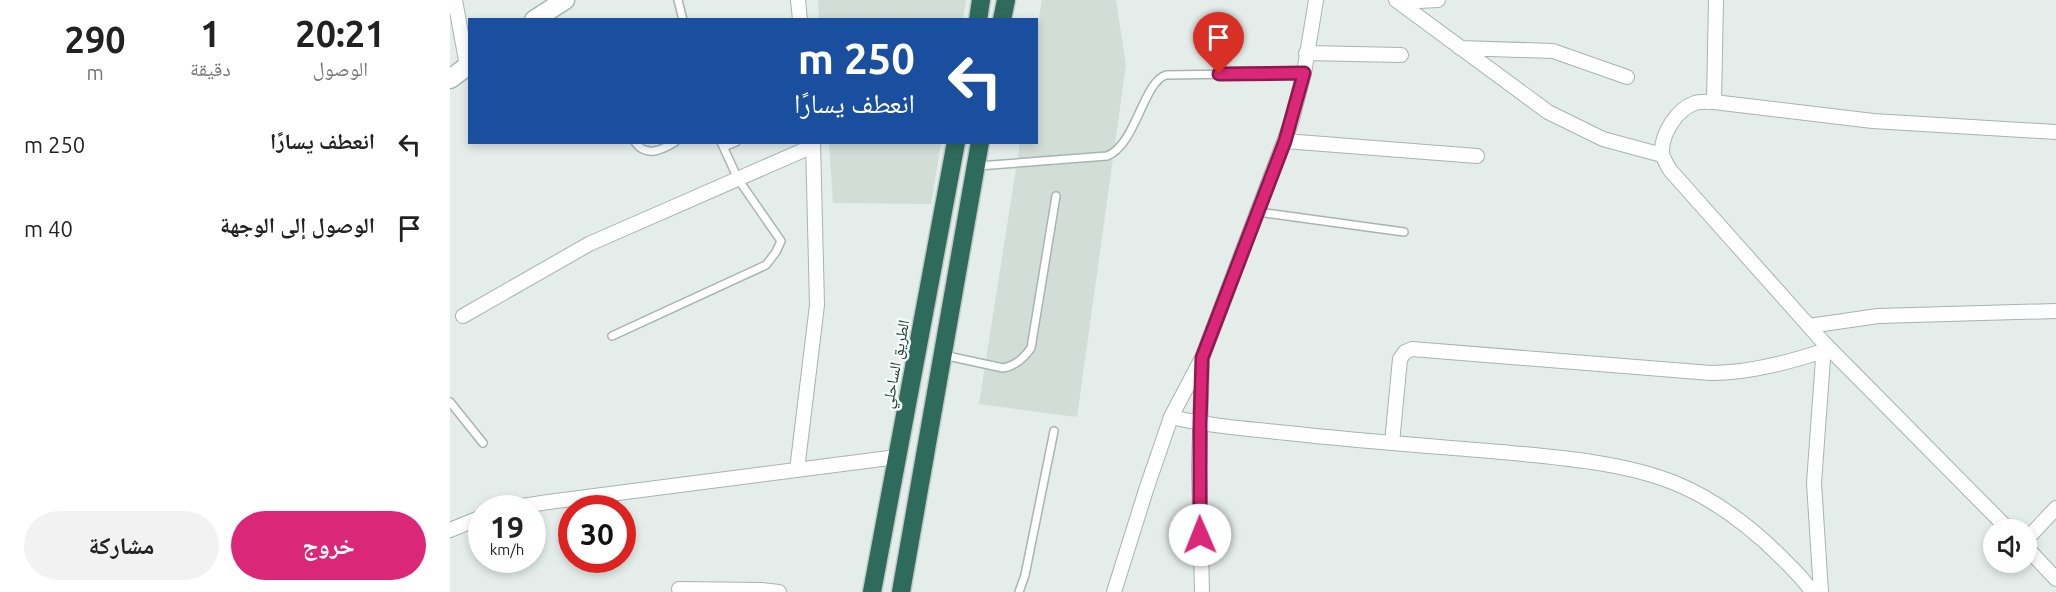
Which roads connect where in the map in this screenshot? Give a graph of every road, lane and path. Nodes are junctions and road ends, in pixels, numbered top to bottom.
1 (455, 0) edge
2 (565, 0) edge
3 (678, 0) edge
4 (798, 0) edge
5 (981, 0) edge
6 (1006, 0) edge
7 (1316, 0) edge
8 (1438, 0) edge
9 (1716, 0) edge
10 (1398, 1) edge
11 (537, 18) edge
12 (682, 18) edge
13 (800, 18) edge
14 (978, 18) edge
15 (1002, 18) edge
16 (1460, 48) junction
17 (1306, 53) junction
18 (1401, 55) dead end
19 (468, 65) edge
20 (1304, 73) junction
21 (1627, 77) dead end
22 (450, 80) edge
23 (1714, 102) junction
24 (2056, 132) edge
25 (1285, 141) junction
26 (636, 144) edge
27 (672, 144) edge
28 (813, 144) edge
29 (956, 144) edge
30 (980, 144) edge
31 (722, 145) edge
32 (1662, 155) junction
33 (1477, 156) dead end
34 (976, 167) junction
35 (738, 179) junction
36 (1056, 196) dead end
37 (1258, 212) junction
38 (1404, 232) dead end
39 (2056, 311) edge
40 (463, 316) dead end
41 (1809, 326) junction
42 (612, 336) dead end
43 (1824, 347) junction
44 (943, 355) junction
45 (1202, 358) junction
46 (450, 402) edge
47 (1171, 417) junction
48 (1200, 424) junction
49 (1054, 431) dead end
50 (483, 443) dead end
51 (1392, 443) junction
52 (897, 458) junction
53 (797, 470) junction
54 (546, 502) edge
55 (2056, 508) edge
56 (1998, 519) edge
57 (468, 523) edge
58 (2037, 528) edge
59 (450, 530) edge
60 (2037, 559) edge
61 (2056, 579) edge
62 (679, 589) dead end
63 (779, 592) edge
64 (872, 592) edge
65 (901, 592) edge
66 (1019, 592) edge
67 (1114, 592) edge
68 (1202, 592) edge
69 (1812, 592) edge
70 (1821, 592) edge

1 - 19 street
2 - 11 main road
3 - 12 lane
4 - 13 street
5 - 14 highway
6 - 15 highway
7 - 17 street
8 - 10 street
9 - 23 street
10 - 16 street
16 - 21 street
16 - 32 street
17 - 18 street
17 - 20 street
19 - 22 main road
20 - 25 street
20 - 34 lane
23 - 24 street
23 - 32 street
25 - 33 street
25 - 37 street
26 - 27 lane
28 - 35 street
28 - 53 street
29 - 52 highway, الطريق الساحلي
30 - 34 highway
31 - 35 lane
32 - 41 street
34 - 44 highway
35 - 40 street
35 - 42 lane
36 - 44 lane
37 - 38 lane
37 - 45 street
39 - 41 street
41 - 43 street
43 - 51 street
43 - 56 street
43 - 70 street
44 - 65 highway
45 - 47 street
45 - 48 street
46 - 50 lane
47 - 48 street
47 - 67 street
48 - 51 street
48 - 68 street
49 - 66 lane
51 - 69 street
52 - 53 street
52 - 64 highway, الطريق الساحلي
53 - 54 street
55 - 58 street
57 - 59 street
60 - 61 street
62 - 63 street

